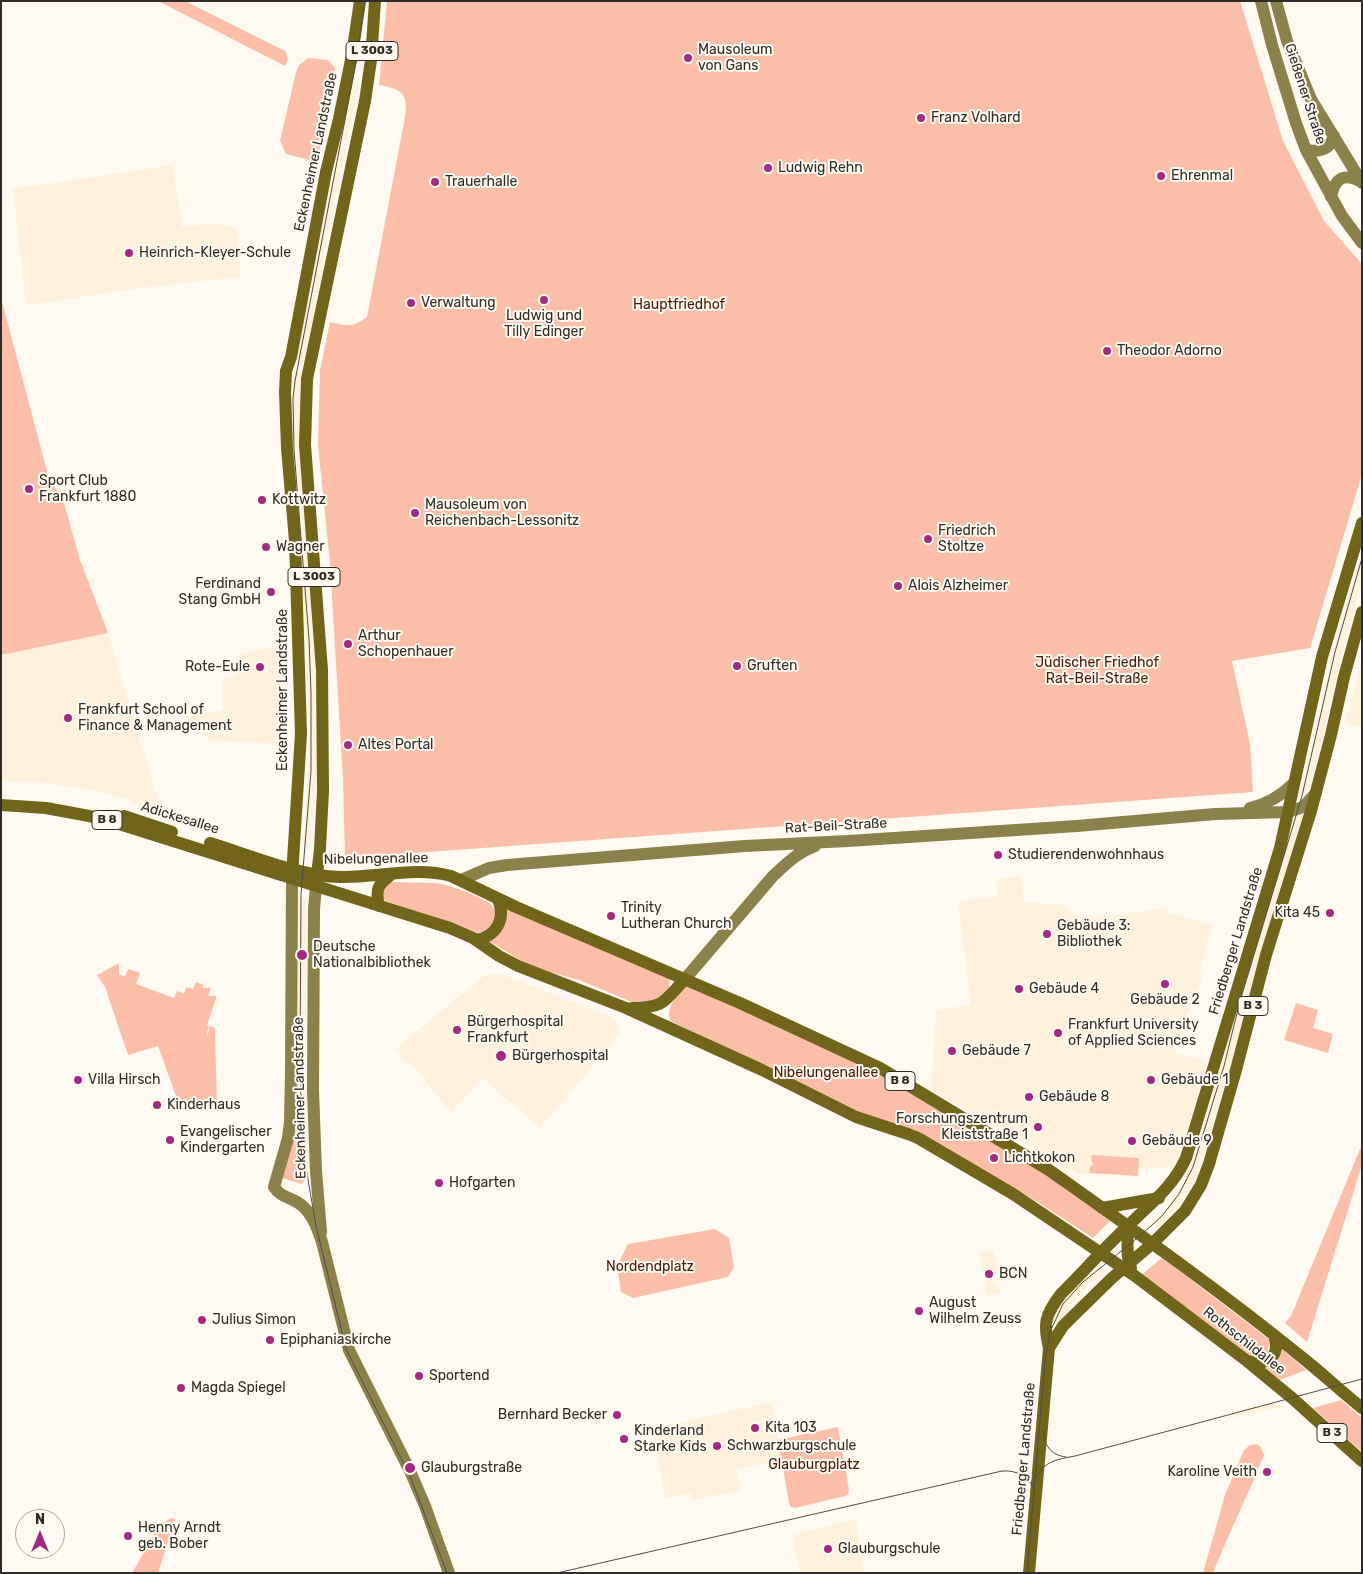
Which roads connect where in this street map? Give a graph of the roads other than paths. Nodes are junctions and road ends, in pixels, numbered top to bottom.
1 (360, 1) edge
2 (375, 1) edge
3 (1261, 1) edge
4 (1276, 1) edge
5 (1334, 136) junction
6 (1306, 150) junction
7 (1361, 182) edge
8 (1331, 197) junction
9 (1362, 243) edge
10 (1362, 523) edge
11 (1362, 612) edge
12 (1294, 783) junction
13 (1316, 793) junction
14 (1, 797) edge
15 (1, 805) edge
16 (1283, 813) junction
17 (1215, 814) junction
18 (825, 842) junction
19 (292, 874) junction
20 (392, 874) junction
21 (461, 880) junction
22 (316, 881) junction
23 (498, 899) junction
24 (379, 906) junction
25 (476, 940) junction
26 (685, 979) junction
27 (626, 1008) junction
28 (1159, 1198) junction
29 (1102, 1208) junction
30 (1122, 1227) junction
31 (322, 1242) junction
32 (1152, 1244) junction
33 (1102, 1253) junction
34 (1124, 1265) junction
35 (1274, 1335) junction
36 (1049, 1348) junction
37 (1247, 1361) junction
38 (1362, 1408) edge
39 (1362, 1461) edge
40 (449, 1573) edge
41 (1029, 1573) edge

1 - 19 main road, Eckenheimer Landstraße / L 3003
2 - 22 main road, Eckenheimer Landstraße / L 3003
3 - 6 main road, Gießener Straße
4 - 5 main road, Gießener Straße
5 - 6 main road
5 - 7 main road, Gießener Straße
6 - 8 main road, Gießener Straße
7 - 8 main road
8 - 9 main road, Gießener Straße
10 - 12 main road, Friedberger Landstraße / B 3
11 - 13 main road, Friedberger Landstraße / B 3
12 - 16 main road, Friedberger Landstraße / B 3
12 - 17 main road, Rat-Beil-Straße
13 - 16 main road
13 - 32 main road, Friedberger Landstraße / B 3
14 - 19 main road, Adickesallee / B 8
15 - 19 main road, Adickesallee / B 8
16 - 17 main road, Rat-Beil-Straße
16 - 28 main road, Friedberger Landstraße / B 3
17 - 18 main road, Rat-Beil-Straße
18 - 21 main road, Rat-Beil-Straße
18 - 26 main road
19 - 22 main road, Adickesallee / B 8
19 - 31 main road, Eckenheimer Landstraße
20 - 21 main road, Nibelungenallee / B 8
20 - 22 main road, Nibelungenallee / B 8
20 - 24 main road
21 - 23 main road, Nibelungenallee / B 8
22 - 24 main road, Nibelungenallee / B 8
22 - 31 main road, Eckenheimer Landstraße
23 - 25 main road
23 - 26 main road, Nibelungenallee / B 8
24 - 25 main road, Nibelungenallee / B 8
25 - 27 main road, Nibelungenallee / B 8
26 - 27 main road
26 - 29 main road, Nibelungenallee / B 8
27 - 33 main road, Nibelungenallee / B 8
28 - 29 main road
28 - 30 main road, Friedberger Landstraße / B 3
29 - 30 main road, Nibelungenallee / B 8
30 - 32 main road, Nibelungenallee / B 8
30 - 33 main road, Friedberger Landstraße
30 - 34 main road
31 - 40 main road, Eckenheimer Landstraße
32 - 34 main road, Friedberger Landstraße
32 - 35 main road, Rothschildallee / B 8
33 - 34 main road, Rothschildallee / B 3
33 - 36 main road, Friedberger Landstraße
34 - 36 main road, Friedberger Landstraße
34 - 37 main road, Rothschildallee / B 3
35 - 37 main road
35 - 38 main road, Rothschildallee
36 - 41 main road, Friedberger Landstraße
37 - 39 main road, Rothschildallee / B 3

